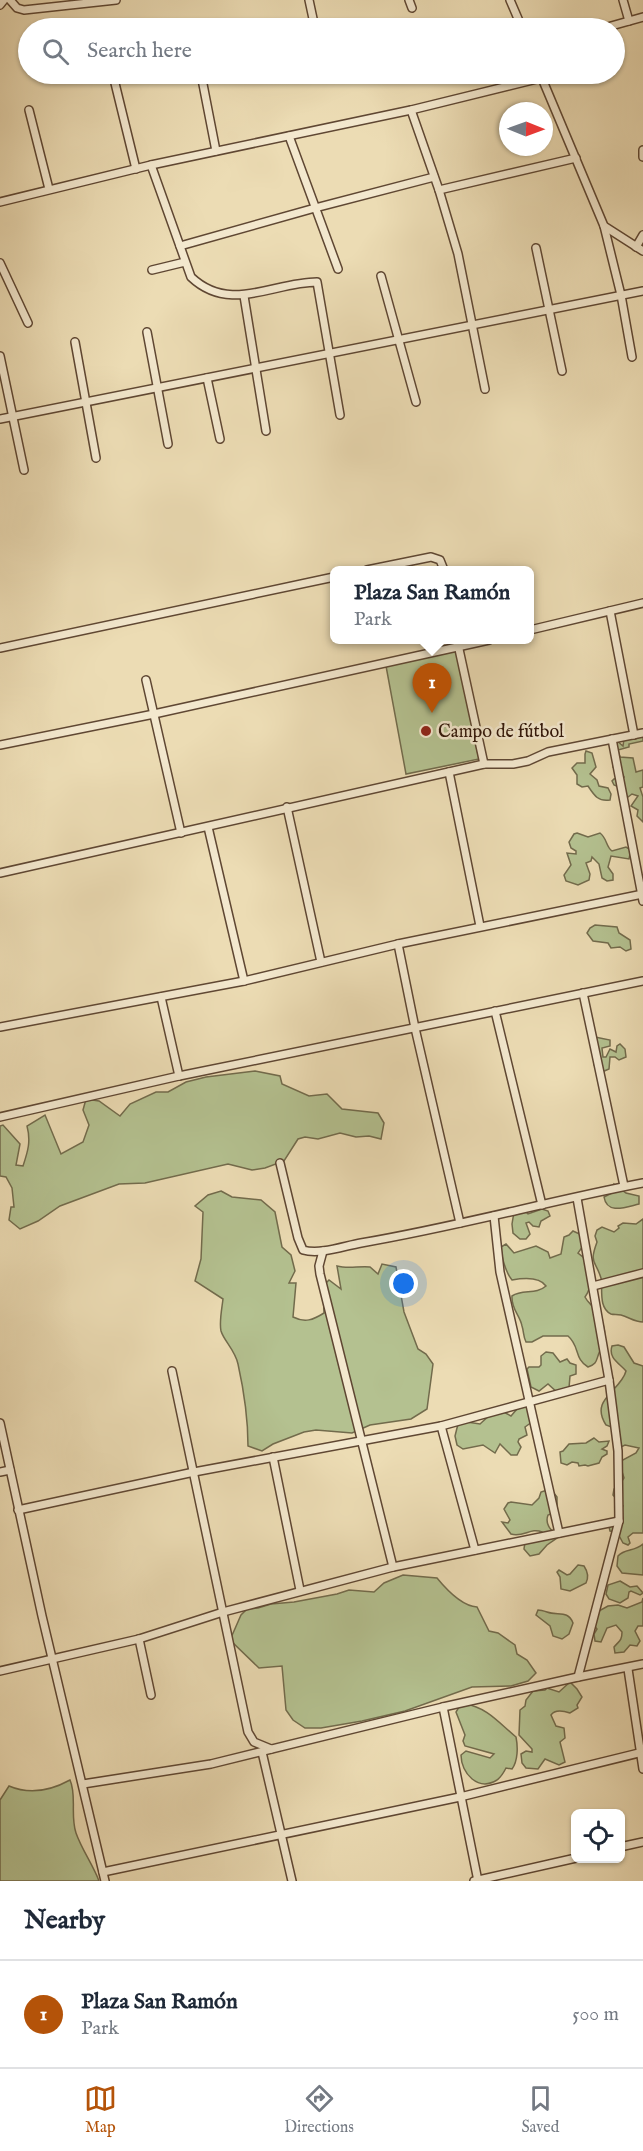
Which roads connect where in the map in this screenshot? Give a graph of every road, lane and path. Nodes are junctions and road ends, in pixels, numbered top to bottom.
1 (4, 0) edge
2 (10, 0) edge
3 (116, 0) edge
4 (309, 0) edge
5 (410, 0) edge
6 (510, 0) edge
7 (623, 0) edge
8 (0, 5) edge
9 (412, 8) dead end
10 (643, 17) edge
11 (313, 18) edge
12 (518, 18) edge
13 (629, 21) junction
14 (625, 22) edge
15 (115, 84) edge
16 (203, 84) edge
17 (510, 84) edge
18 (544, 84) edge
19 (29, 110) dead end
20 (411, 110) junction
21 (289, 136) junction
22 (643, 150) edge
23 (216, 151) junction
24 (643, 157) edge
25 (576, 158) junction
26 (151, 165) junction
27 (136, 169) junction
28 (434, 177) junction
29 (49, 189) junction
30 (439, 190) junction
31 (0, 202) edge
32 (315, 208) junction
33 (604, 226) junction
34 (643, 235) edge
35 (180, 246) junction
36 (536, 248) dead end
37 (640, 249) edge
38 (185, 262) junction
39 (0, 263) edge
40 (338, 269) dead end
41 (152, 270) dead end
42 (381, 276) dead end
43 (643, 291) edge
44 (621, 295) junction
45 (244, 296) junction
46 (549, 309) junction
47 (28, 323) dead end
48 (473, 325) junction
49 (147, 332) dead end
50 (398, 341) junction
51 (75, 342) dead end
52 (330, 354) junction
53 (0, 356) edge
54 (632, 357) dead end
55 (256, 368) junction
56 (562, 370) dead end
57 (207, 378) junction
58 (158, 388) junction
59 (485, 389) dead end
60 (86, 402) junction
61 (416, 402) dead end
62 (340, 415) dead end
63 (13, 417) junction
64 (0, 419) edge
65 (266, 431) dead end
66 (220, 439) dead end
67 (168, 444) dead end
68 (96, 458) dead end
69 (24, 470) dead end
70 (386, 566) edge
71 (442, 566) edge
72 (330, 578) edge
73 (643, 603) edge
74 (610, 611) junction
75 (534, 629) edge
76 (454, 644) edge
77 (458, 644) edge
78 (0, 648) edge
79 (146, 680) dead end
80 (154, 714) junction
81 (643, 733) edge
82 (634, 735) junction
83 (612, 740) junction
84 (0, 745) edge
85 (484, 764) junction
86 (449, 772) junction
87 (288, 807) junction
88 (208, 827) junction
89 (181, 833) junction
90 (0, 873) edge
91 (643, 896) edge
92 (480, 926) junction
93 (398, 944) junction
94 (321, 962) junction
95 (244, 981) junction
96 (643, 981) edge
97 (583, 993) junction
98 (161, 997) junction
99 (495, 1011) junction
100 (0, 1027) edge
101 (415, 1028) junction
102 (179, 1076) junction
103 (0, 1117) edge
104 (280, 1163) dead end
105 (643, 1183) edge
106 (624, 1186) junction
107 (577, 1198) junction
108 (542, 1206) junction
109 (494, 1216) junction
110 (460, 1223) junction
111 (323, 1251) junction
112 (643, 1273) edge
113 (593, 1286) junction
114 (172, 1371) dead end
115 (609, 1380) junction
116 (530, 1402) junction
117 (0, 1423) edge
118 (441, 1426) junction
119 (360, 1440) junction
120 (273, 1457) junction
121 (10, 1470) junction
122 (0, 1472) edge
123 (194, 1472) junction
124 (18, 1510) junction
125 (619, 1521) junction
126 (559, 1533) junction
127 (475, 1550) junction
128 (393, 1567) junction
129 (300, 1590) junction
130 (223, 1612) junction
131 (139, 1639) junction
132 (53, 1660) junction
133 (643, 1664) edge
134 (628, 1669) junction
135 (0, 1671) edge
136 (578, 1677) junction
137 (151, 1695) dead end
138 (443, 1707) junction
139 (274, 1750) junction
140 (262, 1752) junction
141 (641, 1752) edge
142 (643, 1769) edge
143 (82, 1784) junction
144 (460, 1797) junction
145 (281, 1834) junction
146 (643, 1842) edge
147 (625, 1846) edge
148 (571, 1859) edge
149 (103, 1872) junction
150 (105, 1881) edge
151 (292, 1881) edge
152 (476, 1881) edge

1 - 8 street
2 - 3 street
4 - 11 street
5 - 9 street
6 - 12 street
7 - 13 street
10 - 13 street
13 - 14 street
15 - 27 street
16 - 23 street
17 - 20 street
18 - 25 street
19 - 29 street
20 - 21 street
20 - 28 street
21 - 23 street
21 - 32 street
22 - 24 street
23 - 26 street
25 - 30 street
25 - 33 street
26 - 27 street
26 - 35 street
27 - 29 street
28 - 30 street
28 - 32 street
29 - 31 street
30 - 48 street
32 - 35 street
32 - 40 street
33 - 37 street
33 - 44 street
34 - 37 street
35 - 38 street
36 - 46 street
38 - 41 street
38 - 45 street
39 - 47 street
42 - 50 street
43 - 44 street
44 - 46 street
44 - 54 street
45 - 52 street
45 - 55 street
46 - 48 street
46 - 56 street
48 - 50 street
48 - 59 street
49 - 58 street
50 - 52 street
50 - 61 street
51 - 60 street
52 - 55 street
52 - 62 street
53 - 63 street
55 - 57 street
55 - 65 street
57 - 58 street
57 - 66 street
58 - 60 street
58 - 67 street
60 - 63 street
60 - 68 street
63 - 64 street
63 - 69 street
70 - 71 street
72 - 78 street
73 - 74 street
74 - 75 street
74 - 82 street
76 - 80 street
77 - 85 street
79 - 80 street
80 - 84 street
80 - 89 street
81 - 82 street
82 - 83 street
83 - 85 street
83 - 91 street
85 - 86 street
86 - 87 street
86 - 92 street
87 - 88 street
87 - 94 street
88 - 89 street
88 - 95 street
89 - 90 street
91 - 92 street
92 - 93 street
93 - 94 street
93 - 101 street
94 - 95 street
95 - 98 street
96 - 97 street
97 - 99 street
97 - 106 street
98 - 100 street
98 - 102 street
99 - 101 street
99 - 108 street
101 - 102 street
101 - 110 street
102 - 103 street
104 - 111 street
105 - 106 street
106 - 107 street
107 - 108 street
107 - 113 street
108 - 109 street
109 - 110 street
109 - 116 street
110 - 111 street
111 - 119 street
112 - 113 street
113 - 115 street
114 - 123 street
115 - 116 street
115 - 125 street
116 - 118 street
116 - 126 street
117 - 121 street
118 - 119 street
118 - 127 street
119 - 120 street
119 - 128 street
120 - 123 street
120 - 129 street
121 - 122 street
121 - 124 street
123 - 124 street
123 - 130 street
124 - 132 street
125 - 126 street
125 - 136 street
126 - 127 street
127 - 128 street
128 - 129 street
129 - 130 street
130 - 131 street
130 - 139 street
131 - 132 street
131 - 137 street
132 - 135 street
132 - 143 street
133 - 134 street
134 - 136 street
134 - 141 street
136 - 138 street
138 - 139 street
138 - 144 street
139 - 140 street
140 - 143 street
140 - 145 street
141 - 142 street
141 - 144 street
143 - 149 street
144 - 145 street
144 - 152 street
145 - 149 street
145 - 151 street
146 - 147 street
148 - 152 street
149 - 150 street

